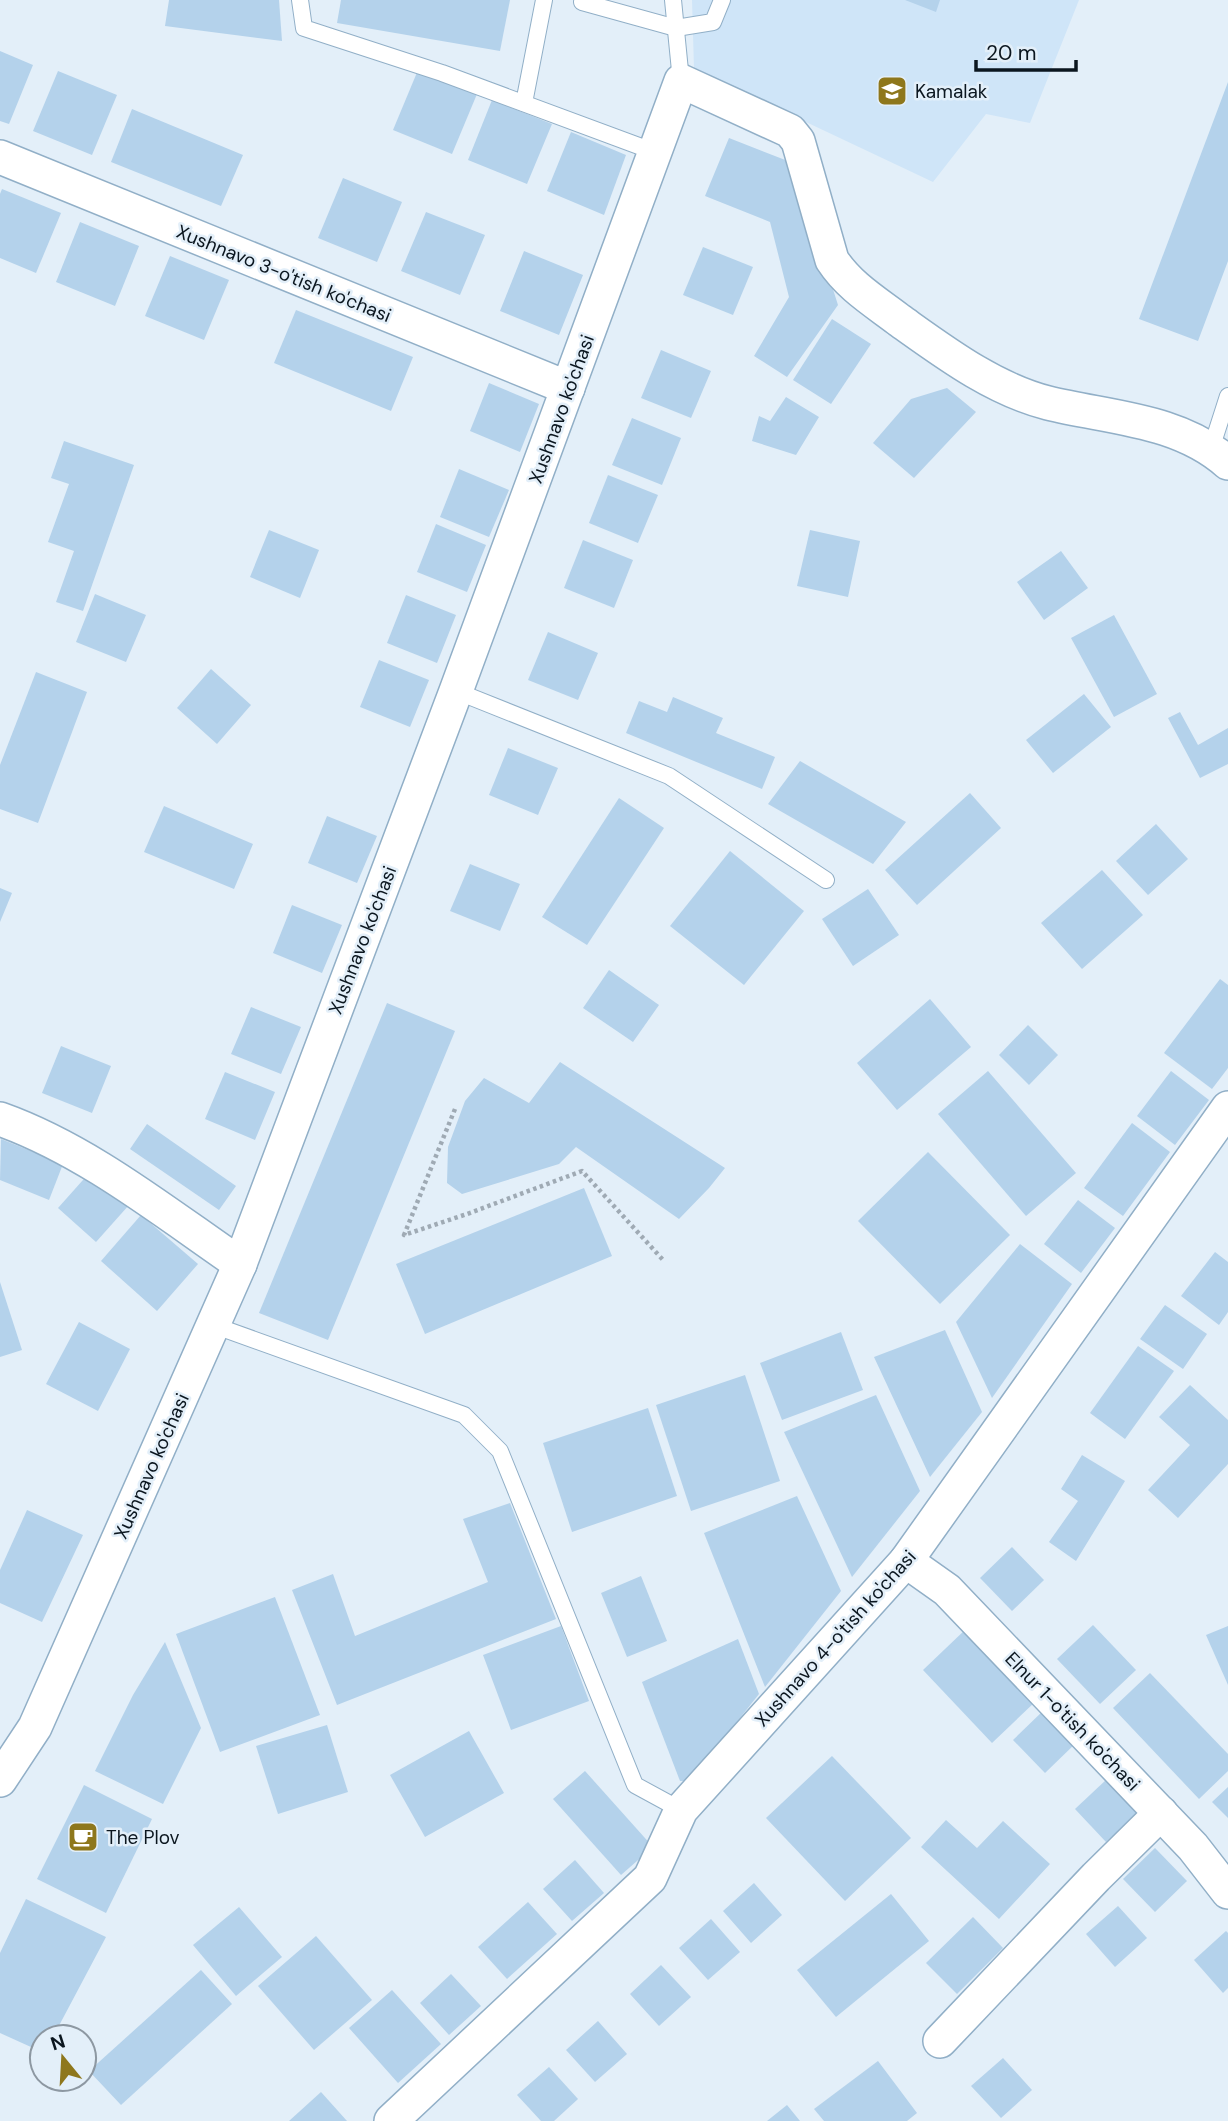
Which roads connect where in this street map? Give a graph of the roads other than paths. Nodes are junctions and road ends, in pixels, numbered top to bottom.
1 (300, 0) edge
2 (544, 0) edge
3 (673, 0) edge
4 (722, 0) edge
5 (582, 2) dead end
6 (676, 28) junction
7 (681, 81) junction
8 (524, 103) junction
9 (655, 152) junction
10 (0, 157) edge
11 (568, 388) junction
12 (1228, 397) edge
13 (1219, 456) edge
14 (456, 691) junction
15 (826, 880) dead end
16 (1228, 1108) edge
17 (0, 1119) edge
18 (240, 1264) junction
19 (213, 1325) junction
20 (906, 1561) junction
21 (0, 1780) edge
22 (681, 1810) junction
23 (1161, 1813) junction
24 (1228, 1892) edge
25 (940, 2041) dead end
26 (391, 2121) edge

1 - 8 lane
2 - 8 lane
3 - 6 lane
4 - 6 lane
5 - 6 lane
6 - 7 lane
7 - 9 street, Xushnavo ko'chasi
7 - 13 street
8 - 9 lane
9 - 11 street, Xushnavo ko'chasi
10 - 11 street, Xushnavo 3-o'tish ko'chasi
11 - 14 street, Xushnavo ko'chasi
12 - 13 lane
14 - 15 lane
14 - 18 street, Xushnavo ko'chasi
16 - 20 street, Xushnavo 4-o'tish ko'chasi
17 - 18 street
18 - 19 street, Xushnavo ko'chasi
19 - 21 street, Xushnavo ko'chasi
19 - 22 lane
20 - 22 street, Xushnavo 4-o'tish ko'chasi
20 - 23 street, Elnur 1-o'tish ko'chasi
22 - 26 street, Xushnavo 4-o'tish ko'chasi
23 - 24 street, Elnur 1-o'tish ko'chasi
23 - 25 street

